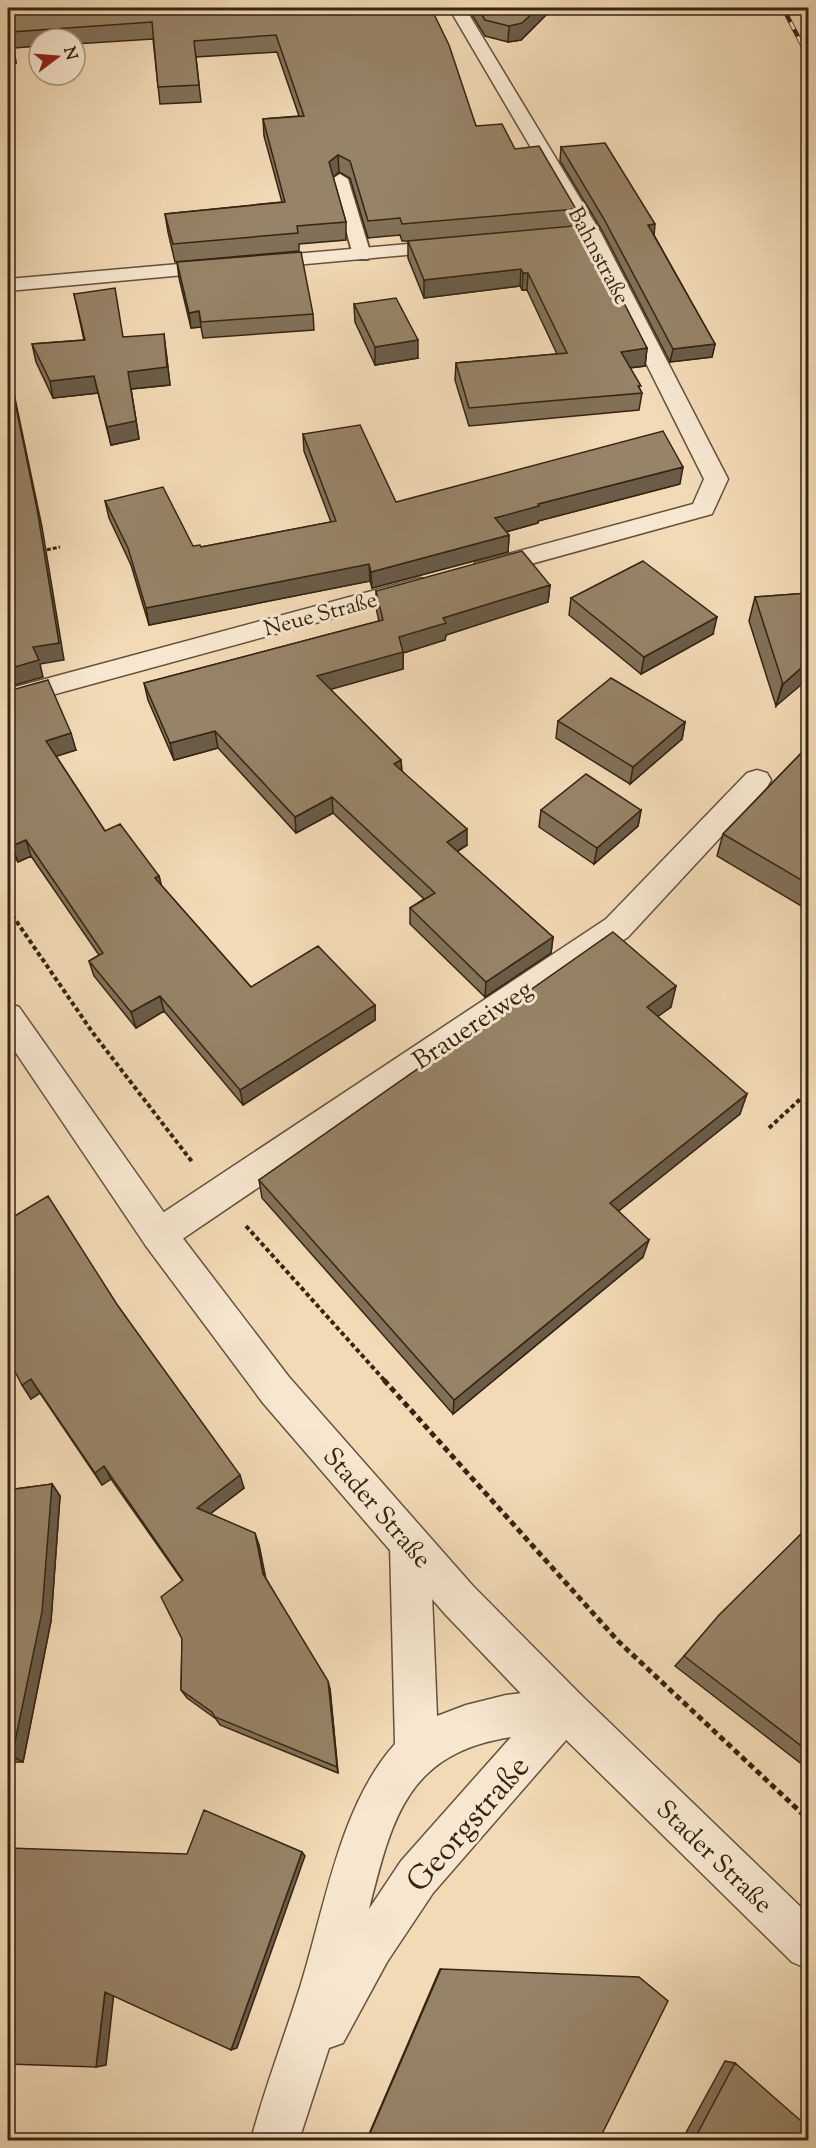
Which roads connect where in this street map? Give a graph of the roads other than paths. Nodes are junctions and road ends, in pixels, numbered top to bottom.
1 (457, 8) edge
2 (340, 179) edge
3 (591, 233) junction
4 (568, 236) edge
5 (476, 244) edge
6 (362, 255) junction
7 (8, 285) edge
8 (703, 509) joint
9 (8, 698) edge
10 (757, 780) dead end
11 (8, 1016) edge
12 (159, 1235) junction
13 (410, 1545) junction
14 (565, 1709) junction
15 (417, 1753) junction
16 (808, 1946) edge
17 (297, 2077) junction
18 (275, 2140) edge

1 - 3 street, Bahnstraße
2 - 6 lane
3 - 4 street
3 - 8 street, Bahnstraße
5 - 6 street
6 - 7 street
8 - 9 street, Neue Straße
10 - 12 street, Brauereiweg
11 - 12 street, Stader Straße
12 - 13 street, Stader Straße
13 - 14 street, Stader Straße
13 - 15 street
14 - 15 street, Georgstraße
14 - 16 street, Stader Straße
14 - 17 street, Georgstraße
15 - 17 street, Georgstraße
17 - 18 street, Georgstraße

